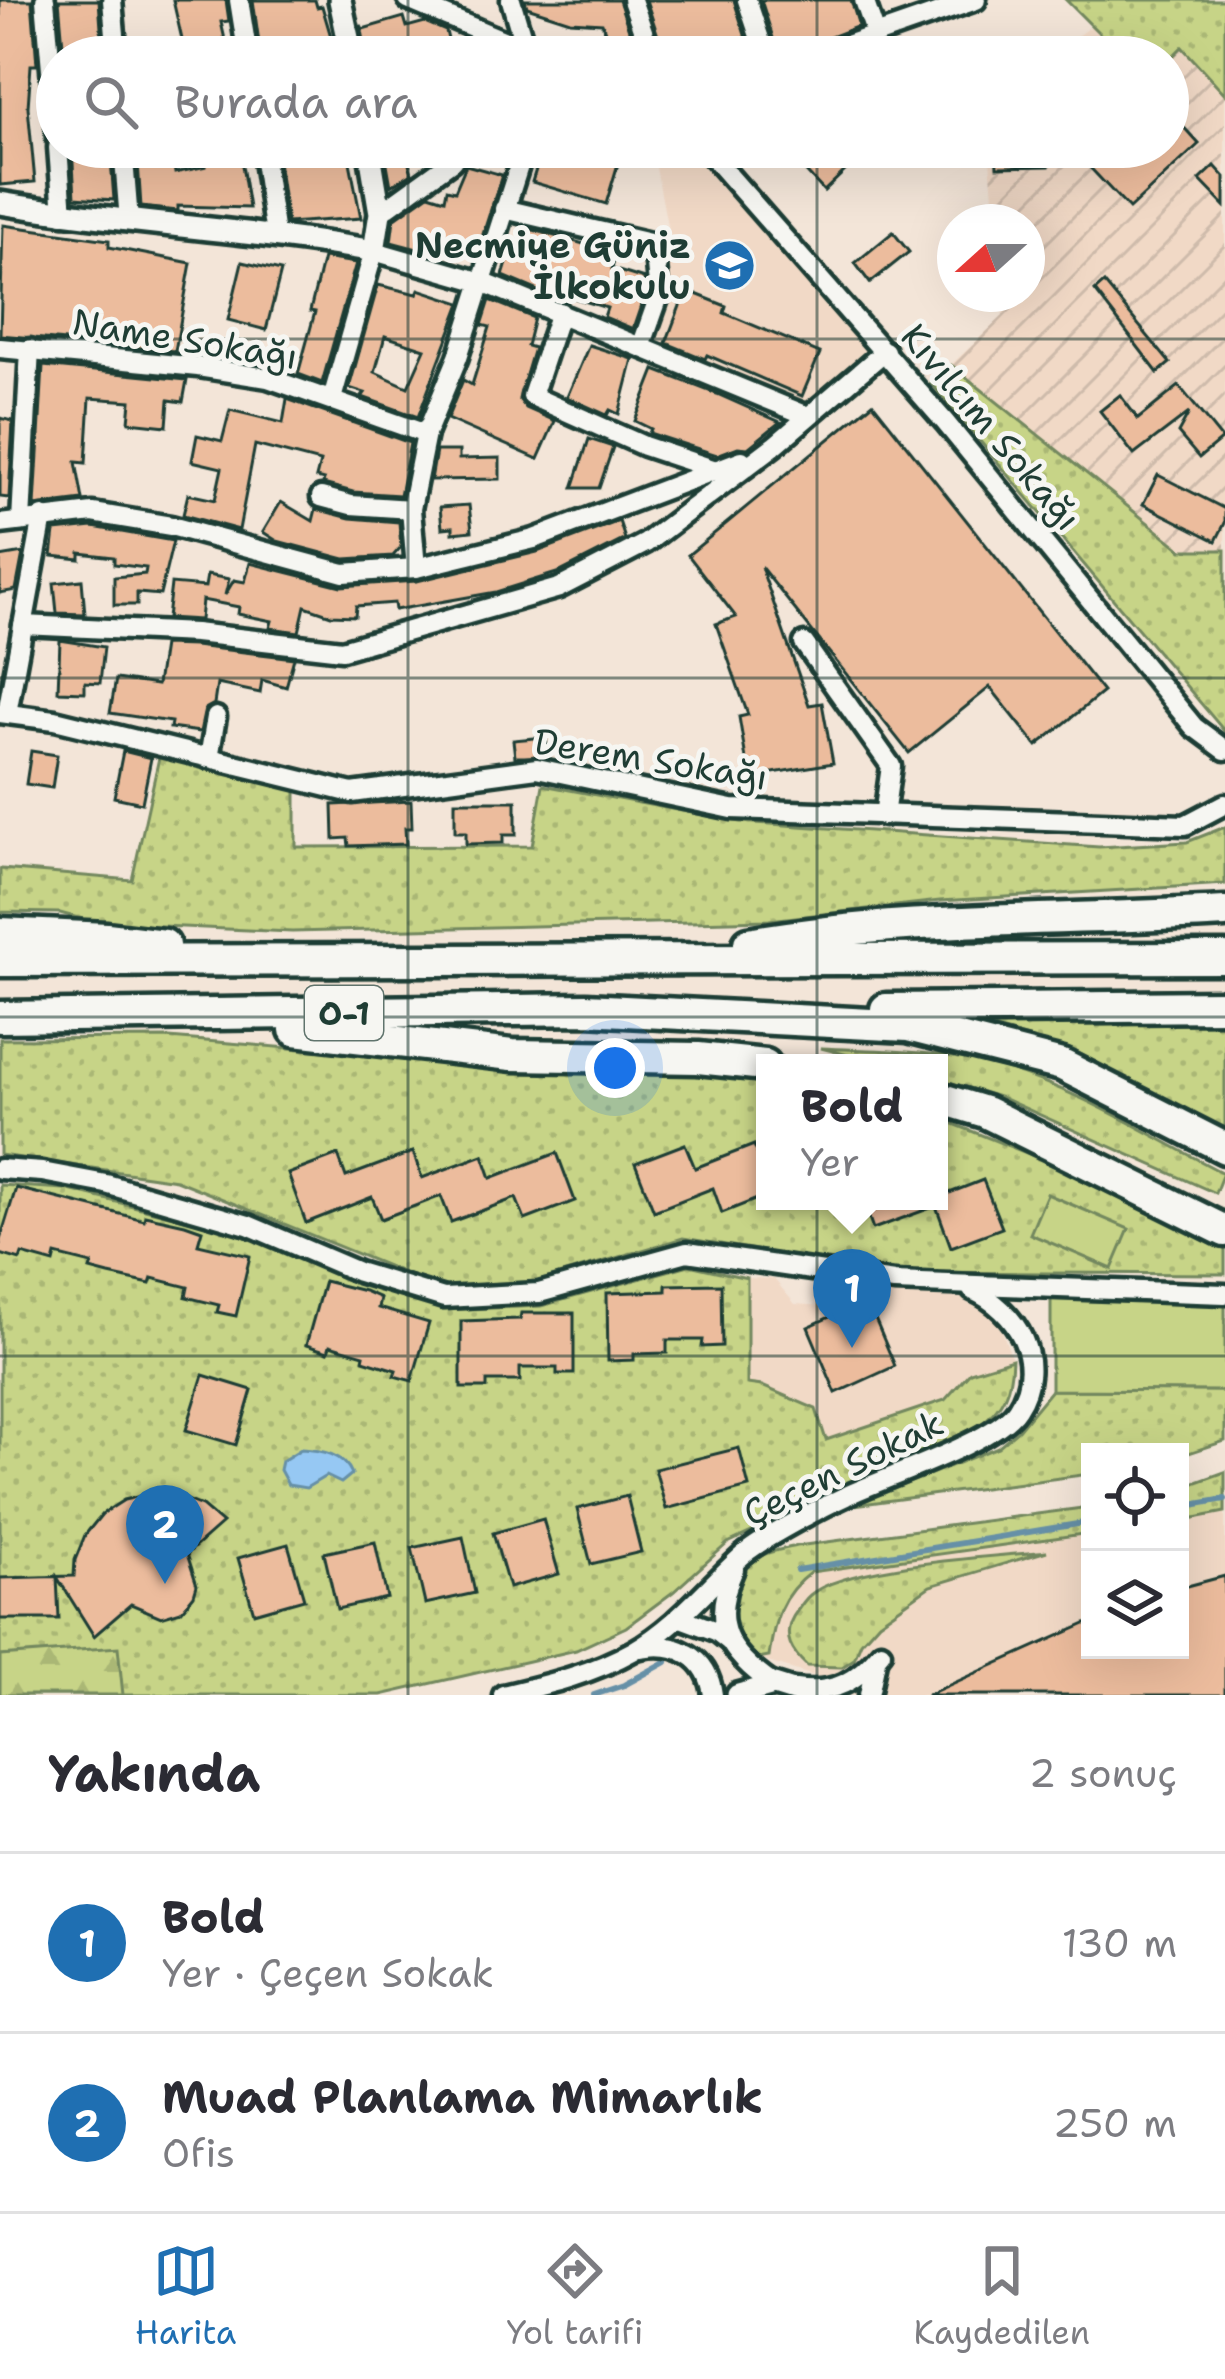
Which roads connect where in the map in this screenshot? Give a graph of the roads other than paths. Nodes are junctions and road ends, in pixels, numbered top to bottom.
1 (45, 0) edge
2 (112, 0) edge
3 (239, 0) edge
4 (340, 0) edge
5 (408, 0) edge
6 (512, 0) edge
7 (632, 0) edge
8 (747, 0) edge
9 (864, 0) edge
10 (976, 0) edge
11 (876, 35) junction
12 (48, 36) edge
13 (115, 36) edge
14 (245, 36) edge
15 (348, 36) edge
16 (488, 36) edge
17 (524, 36) edge
18 (645, 36) edge
19 (759, 36) edge
20 (873, 36) edge
21 (60, 168) edge
22 (125, 168) edge
23 (265, 168) edge
24 (372, 168) edge
25 (442, 168) edge
26 (518, 168) edge
27 (723, 168) edge
28 (1, 204) edge
29 (504, 209) junction
30 (380, 213) junction
31 (64, 214) junction
32 (0, 216) edge
33 (129, 221) junction
34 (275, 235) junction
35 (374, 251) junction
36 (482, 282) junction
37 (560, 312) junction
38 (641, 347) junction
39 (0, 348) edge
40 (30, 349) junction
41 (885, 351) junction
42 (332, 399) junction
43 (808, 416) junction
44 (426, 434) junction
45 (774, 446) junction
46 (719, 471) junction
47 (321, 497) dead end
48 (411, 509) junction
49 (43, 517) junction
50 (10, 522) edge
51 (416, 568) junction
52 (23, 626) junction
53 (804, 643) dead end
54 (4, 713) edge
55 (216, 718) dead end
56 (1225, 749) edge
57 (209, 758) junction
58 (1225, 804) edge
59 (884, 816) junction
60 (1225, 913) edge
61 (0, 933) edge
62 (1225, 943) edge
63 (666, 957) junction
64 (1047, 958) junction
65 (1225, 958) edge
66 (284, 960) junction
67 (0, 961) edge
68 (1225, 1006) edge
69 (688, 1012) junction
70 (170, 1016) junction
71 (0, 1017) edge
72 (756, 1064) edge
73 (948, 1101) edge
74 (985, 1112) junction
75 (1225, 1148) edge
76 (0, 1169) edge
77 (1225, 1211) edge
78 (1225, 1231) edge
79 (962, 1286) junction
80 (1031, 1288) junction
81 (1225, 1294) edge
82 (1014, 1321) junction
83 (747, 1551) junction
84 (681, 1618) junction
85 (730, 1642) junction
86 (637, 1649) junction
87 (692, 1655) junction
88 (792, 1690) edge
89 (503, 1695) edge
90 (712, 1695) edge
91 (738, 1695) edge
92 (869, 1695) edge

1 - 12 street
2 - 13 street
3 - 14 street
4 - 15 street
5 - 16 street
6 - 17 street
7 - 18 street
8 - 19 street
9 - 11 street
10 - 11 street
11 - 20 street
21 - 31 street
22 - 33 street
23 - 34 street
24 - 30 street
25 - 30 street
26 - 29 street
27 - 41 street, Kıvılcım Sokağı
28 - 31 street
28 - 32 street
29 - 36 street
29 - 38 street
30 - 35 street
31 - 33 street
33 - 34 street
34 - 35 street
35 - 36 street
35 - 42 street
36 - 37 street
36 - 44 street
37 - 38 street
37 - 46 street
38 - 43 street
39 - 40 street, Name Sokağı
40 - 42 street, Name Sokağı
40 - 50 street
41 - 43 street
41 - 56 street, Kıvılcım Sokağı
42 - 44 street, Name Sokağı
43 - 45 street
44 - 48 street
45 - 46 street
45 - 52 street
46 - 51 street
47 - 48 street
48 - 51 street
49 - 50 street
49 - 51 street
49 - 52 street
52 - 54 street
53 - 59 street
54 - 57 street, Derem Sokağı
55 - 57 street
57 - 59 street, Derem Sokağı
58 - 59 street, Derem Sokağı
60 - 63 highway
61 - 66 highway
62 - 64 highway
63 - 64 highway, O-1
63 - 66 highway, O-1
64 - 65 highway, O-1
66 - 67 highway, O-1
68 - 69 highway, O-1
69 - 70 highway, O-1
69 - 75 highway
70 - 71 highway, O-1
70 - 72 highway
73 - 74 highway
74 - 77 highway
74 - 78 highway
76 - 79 street
79 - 80 street
79 - 82 street
80 - 81 street
80 - 82 street
82 - 83 street, Çeçen Sokak
83 - 84 street, Çeçen Sokak
83 - 85 street
84 - 85 street
84 - 86 street, Çeçen Sokak
84 - 87 street
85 - 88 street
86 - 87 street
86 - 89 street, Çeçen Sokak
87 - 90 street
88 - 91 street
88 - 92 street

